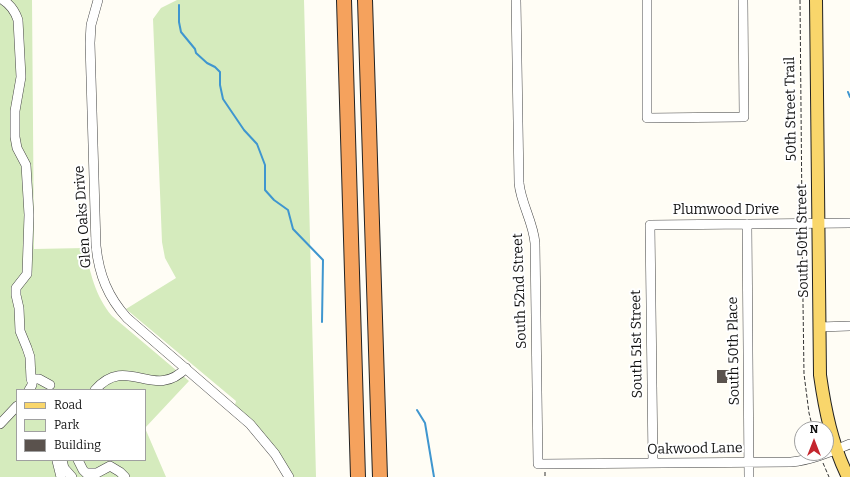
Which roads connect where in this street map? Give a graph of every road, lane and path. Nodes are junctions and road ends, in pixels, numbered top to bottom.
1 (3, 0) edge
2 (98, 0) edge
3 (344, 0) edge
4 (365, 0) edge
5 (516, 0) edge
6 (647, 0) edge
7 (743, 0) edge
8 (800, 0) edge
9 (816, 0) edge
10 (802, 218) dead end
11 (818, 223) junction
12 (850, 223) edge
13 (747, 224) junction
14 (650, 225) joint
15 (802, 231) dead end
16 (850, 326) edge
17 (819, 327) junction
18 (186, 368) junction
19 (32, 379) junction
20 (50, 385) dead end
21 (30, 389) edge
22 (96, 389) edge
23 (16, 407) edge
24 (811, 421) edge
25 (0, 424) edge
26 (850, 444) edge
27 (837, 450) junction
28 (57, 461) edge
29 (62, 461) edge
30 (78, 461) edge
31 (823, 461) edge
32 (749, 462) junction
33 (653, 463) junction
34 (541, 467) junction
35 (61, 477) edge
36 (72, 477) edge
37 (125, 477) edge
38 (289, 477) edge
39 (358, 477) edge
40 (380, 477) edge
41 (545, 477) edge
42 (750, 477) edge
43 (829, 477) edge
44 (848, 477) edge

1 - 19 street
2 - 18 street, Glen Oaks Drive
3 - 39 highway
4 - 40 highway
5 - 34 street, South 52nd Street
6 - 7 street
8 - 10 path, 50th Street Trail
9 - 11 main road, South 50th Street
11 - 12 street, Plumwood Drive
11 - 13 street, Plumwood Drive
11 - 17 main road, South 50th Street
13 - 14 street, Plumwood Drive
13 - 32 street, South 50th Place
14 - 33 street, South 51st Street
15 - 24 path
16 - 17 street
17 - 27 main road, South 50th Street
18 - 22 street
18 - 38 street, Glen Oaks Drive
19 - 20 street
19 - 21 street
23 - 25 street
26 - 27 street, Oakwood Lane
27 - 32 street, Oakwood Lane
27 - 44 main road, South 50th Street
28 - 35 street
29 - 36 street
30 - 37 street
31 - 43 path
32 - 33 street, Oakwood Lane
32 - 42 street, South 50th Place
33 - 34 street, Oakwood Lane
34 - 41 path

